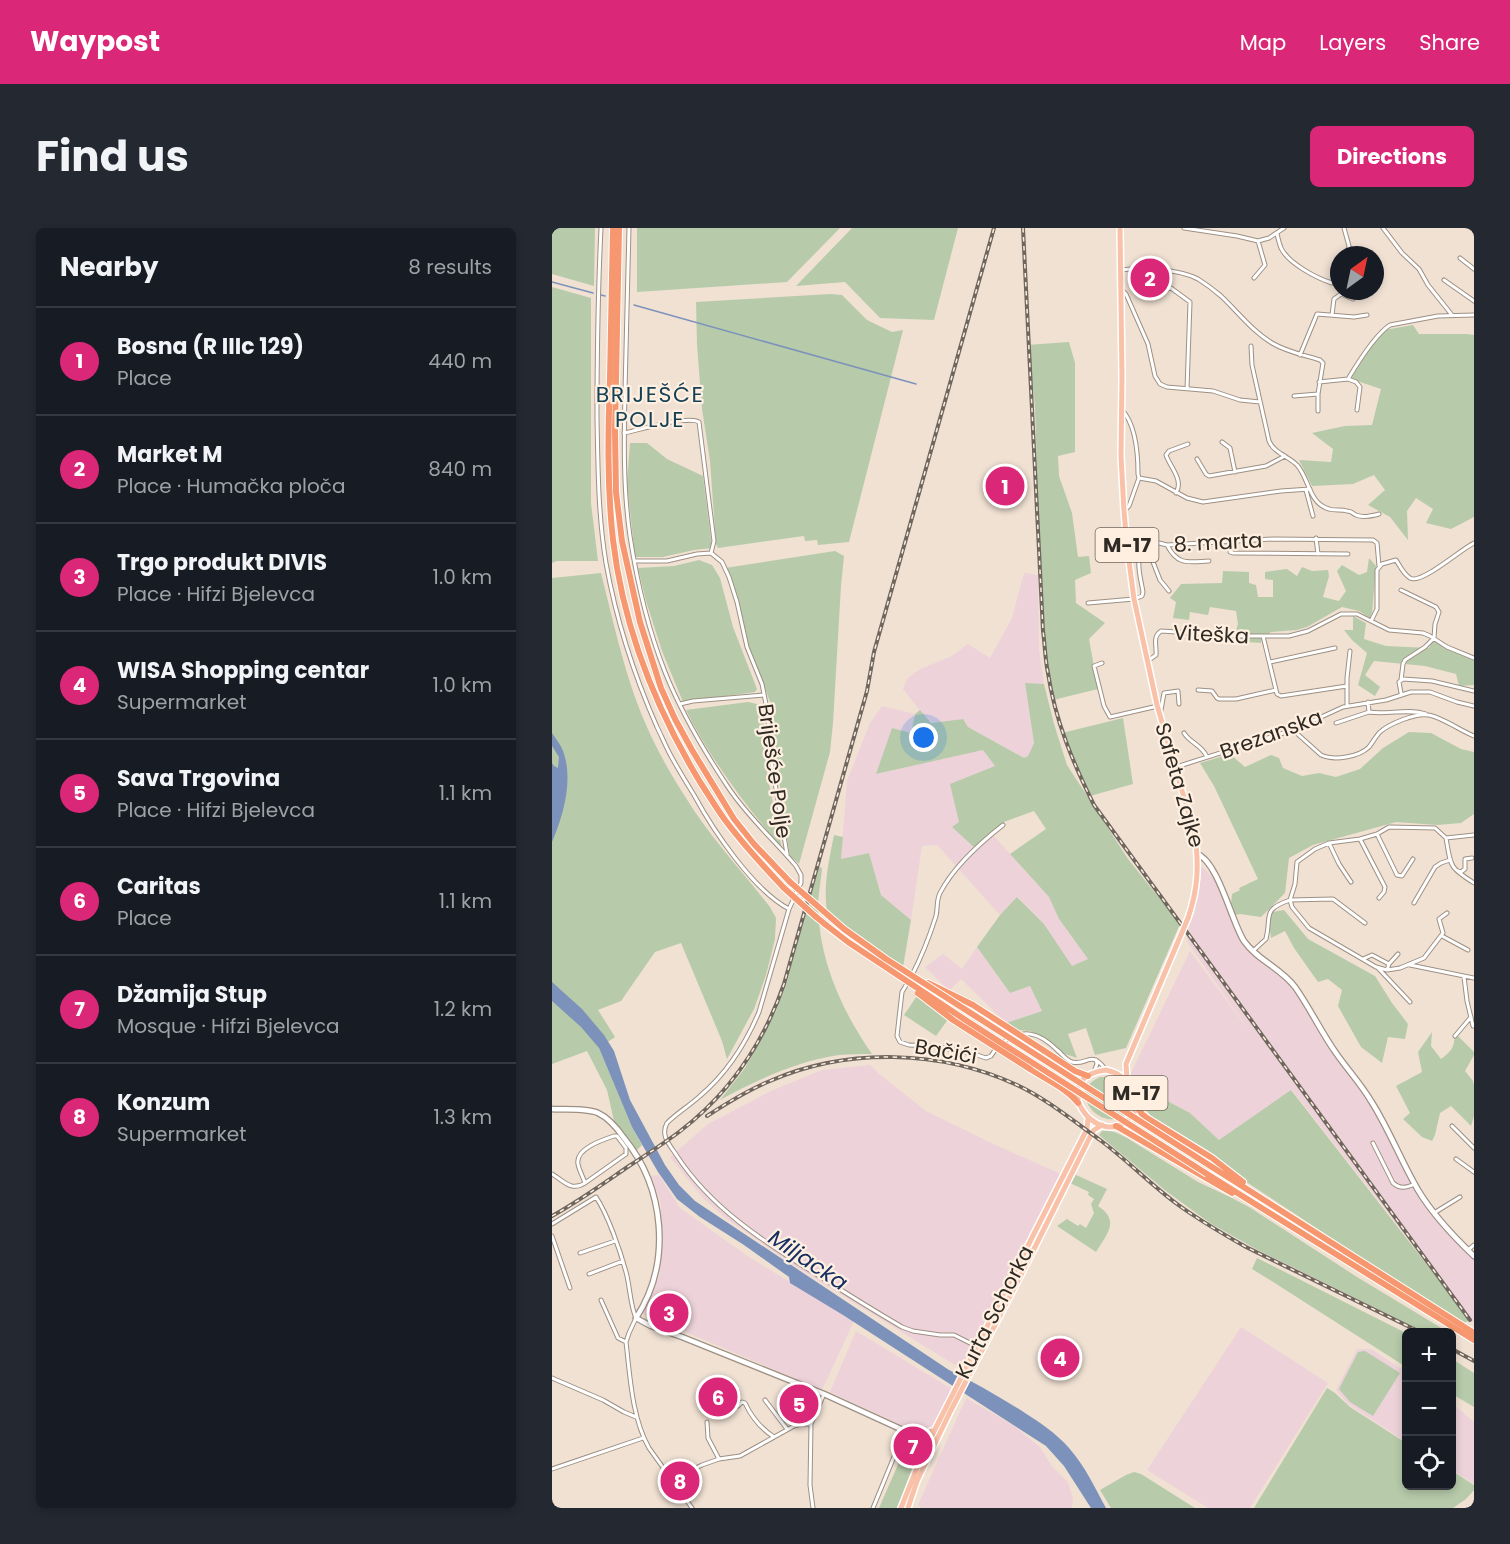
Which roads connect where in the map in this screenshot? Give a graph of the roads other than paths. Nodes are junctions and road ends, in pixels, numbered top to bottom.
1 (601, 228) edge
2 (613, 228) edge
3 (619, 228) edge
4 (629, 228) edge
5 (1120, 228) edge
6 (1185, 228) edge
7 (1284, 228) edge
8 (1344, 228) edge
9 (1383, 228) edge
10 (1277, 234) junction
11 (1258, 241) junction
12 (1349, 246) edge
13 (1460, 258) dead end
14 (1474, 269) edge
15 (1121, 270) junction
16 (1254, 278) dead end
17 (1444, 280) dead end
18 (1330, 282) edge
19 (1121, 289) junction
20 (1163, 290) dead end
21 (1334, 300) edge
22 (1474, 301) edge
23 (1332, 315) junction
24 (1367, 315) dead end
25 (1452, 315) junction
26 (1474, 315) edge
27 (1251, 346) dead end
28 (1300, 355) junction
29 (1348, 380) junction
30 (1319, 382) junction
31 (1187, 389) junction
32 (1318, 394) junction
33 (1294, 396) dead end
34 (1260, 402) junction
35 (1121, 409) junction
36 (1357, 410) dead end
37 (1318, 411) dead end
38 (624, 433) junction
39 (1222, 442) dead end
40 (1188, 444) dead end
41 (1285, 456) junction
42 (1197, 459) dead end
43 (1234, 472) junction
44 (1139, 478) junction
45 (1308, 490) junction
46 (1176, 493) junction
47 (1124, 511) junction
48 (1379, 514) dead end
49 (1313, 516) dead end
50 (1316, 538) junction
51 (1230, 541) junction
52 (1474, 543) edge
53 (1146, 544) junction
54 (1167, 545) junction
55 (711, 554) junction
56 (1318, 554) junction
57 (1348, 554) dead end
58 (634, 561) junction
59 (1209, 561) dead end
60 (1379, 566) junction
61 (1401, 590) dead end
62 (1169, 591) dead end
63 (1134, 599) junction
64 (1088, 603) dead end
65 (1371, 621) junction
66 (1263, 636) junction
67 (1434, 638) junction
68 (1335, 648) dead end
69 (1350, 651) dead end
70 (1474, 658) edge
71 (1147, 661) junction
72 (1270, 662) junction
73 (1102, 663) dead end
74 (1401, 680) junction
75 (1347, 686) junction
76 (1198, 690) dead end
77 (1276, 690) junction
78 (1474, 691) edge
79 (1402, 694) junction
80 (765, 695) junction
81 (1368, 702) junction
82 (679, 704) junction
83 (1179, 704) dead end
84 (1347, 705) junction
85 (1158, 706) junction
86 (1474, 706) edge
87 (1369, 712) junction
88 (1160, 715) junction
89 (1428, 715) junction
90 (1336, 723) dead end
91 (1293, 730) junction
92 (1184, 733) dead end
93 (1474, 736) edge
94 (1207, 757) junction
95 (1174, 767) junction
96 (1003, 825) dead end
97 (1377, 834) junction
98 (1474, 835) edge
99 (1360, 838) junction
100 (1446, 838) junction
101 (1329, 843) junction
102 (1197, 854) junction
103 (787, 856) junction
104 (1472, 858) dead end
105 (1413, 859) dead end
106 (1450, 860) junction
107 (1456, 871) junction
108 (1351, 882) dead end
109 (1474, 883) edge
110 (1379, 898) dead end
111 (1290, 900) junction
112 (1414, 903) dead end
113 (789, 909) junction
114 (1448, 914) dead end
115 (1365, 922) dead end
116 (826, 925) junction
117 (1442, 936) junction
118 (1468, 950) dead end
119 (1253, 951) junction
120 (1398, 954) dead end
121 (1363, 959) junction
122 (1389, 964) junction
123 (1408, 965) junction
124 (1376, 967) junction
125 (1387, 970) junction
126 (1464, 977) junction
127 (1474, 978) edge
128 (918, 979) junction
129 (1410, 1002) dead end
130 (1471, 1017) junction
131 (1473, 1026) edge
132 (1455, 1036) dead end
133 (1095, 1060) junction
134 (1125, 1064) junction
135 (1106, 1070) junction
136 (1113, 1072) junction
137 (1091, 1074) junction
138 (1127, 1079) junction
139 (1078, 1103) junction
140 (1136, 1105) junction
141 (552, 1109) edge
142 (1088, 1118) junction
143 (1101, 1125) junction
144 (1116, 1126) junction
145 (1452, 1126) dead end
146 (1373, 1143) dead end
147 (1474, 1148) edge
148 (1456, 1159) dead end
149 (1474, 1172) edge
150 (552, 1173) edge
151 (585, 1183) junction
152 (1415, 1184) junction
153 (1460, 1197) dead end
154 (1434, 1213) junction
155 (552, 1224) edge
156 (552, 1236) edge
157 (615, 1241) junction
158 (1321, 1245) junction
159 (1474, 1245) edge
160 (1468, 1250) junction
161 (580, 1253) dead end
162 (1474, 1256) edge
163 (622, 1261) junction
164 (1371, 1267) junction
165 (589, 1274) dead end
166 (570, 1288) dead end
167 (601, 1300) dead end
168 (636, 1318) junction
169 (1474, 1333) edge
170 (1474, 1340) edge
171 (626, 1342) junction
172 (976, 1346) junction
173 (968, 1370) junction
174 (552, 1378) edge
175 (957, 1391) junction
176 (824, 1394) junction
177 (765, 1400) dead end
178 (738, 1406) dead end
179 (636, 1417) junction
180 (707, 1422) dead end
181 (811, 1424) junction
182 (934, 1428) junction
183 (786, 1430) junction
184 (905, 1430) junction
185 (916, 1436) junction
186 (774, 1437) junction
187 (644, 1438) junction
188 (922, 1453) junction
189 (719, 1459) junction
190 (552, 1469) edge
191 (672, 1480) junction
192 (692, 1508) edge
193 (813, 1508) edge
194 (873, 1508) edge
195 (902, 1508) edge
196 (908, 1508) edge

1 - 113 street
2 - 116 highway, bridge
3 - 128 highway, bridge
4 - 38 street, Briješće Polje
5 - 15 main road, Safeta Zajke / M-17
6 - 11 street
7 - 10 street
8 - 12 street
9 - 25 street
10 - 11 street
10 - 18 street
11 - 16 street
13 - 14 street
15 - 19 main road, Safeta Zajke / M-17
15 - 28 street
17 - 22 street
19 - 31 street
19 - 35 main road, Safeta Zajke / M-17
20 - 31 street
21 - 23 street
23 - 24 street
23 - 28 street
25 - 26 street
25 - 29 street
27 - 34 street
28 - 30 street
29 - 30 street
29 - 36 street
30 - 32 street
31 - 34 street
32 - 33 street
32 - 37 street
34 - 41 street
35 - 44 street
35 - 47 main road, Safeta Zajke / M-17
38 - 55 street
38 - 58 street, Briješće Polje
39 - 43 street
40 - 46 street
41 - 43 street
41 - 45 street
42 - 43 street
44 - 46 street
44 - 47 street
45 - 46 street
45 - 48 street
45 - 49 street
47 - 63 main road, Safeta Zajke / M-17
50 - 51 street, 8. marta
50 - 56 street
50 - 60 street, 8. marta
51 - 54 street, 8. marta
51 - 56 street
52 - 60 street
53 - 54 street, 8. marta
53 - 62 street
53 - 63 street, 8. marta
54 - 59 street
55 - 58 street
55 - 80 street, Briješće Polje
56 - 57 street
58 - 82 street, Briješće Polje
60 - 65 street
61 - 67 street
63 - 64 street
63 - 71 main road, Safeta Zajke / M-17
65 - 66 street, Viteška
65 - 67 street, Viteška
66 - 71 street, Viteška
66 - 72 street, Viteška
67 - 70 street, Viteška
67 - 74 street
68 - 72 street
69 - 75 street
71 - 85 main road, Safeta Zajke / M-17
72 - 77 street, Viteška
73 - 85 street
74 - 78 street
74 - 79 street
75 - 77 street
75 - 84 street
76 - 77 street
79 - 81 street, Brezanska
79 - 86 street, Brezanska
80 - 82 street
80 - 103 street, Briješće Polje
81 - 84 street, Brezanska
81 - 87 street
82 - 103 street, Briješće Polje
83 - 88 street
84 - 91 street, Brezanska
85 - 88 main road, Safeta Zajke / M-17
87 - 89 street, Brezanska
87 - 90 street, Brezanska
88 - 95 main road, Safeta Zajke / M-17
89 - 91 street
89 - 93 street, Brezanska
91 - 94 street, Brezanska
92 - 94 street
94 - 95 street, Brezanska
95 - 102 main road, Safeta Zajke / M-17
96 - 133 street, Bačići
97 - 99 street
97 - 100 street
97 - 105 street
98 - 100 street
99 - 101 street
99 - 110 street
100 - 106 street
101 - 108 street
101 - 111 street
102 - 119 main road, Safeta Zajke
102 - 134 main road, M-17, bridge
103 - 113 street
104 - 107 street
106 - 107 street
106 - 112 street
107 - 109 street
111 - 115 street
111 - 119 street
111 - 121 street
113 - 172 street
114 - 117 street
116 - 139 highway, bridge
116 - 158 highway, bridge
117 - 118 street
117 - 123 street
119 - 152 main road, Safeta Zajke
120 - 122 street
121 - 122 street
121 - 124 street
122 - 125 street
123 - 125 street
123 - 126 street
124 - 125 street
124 - 129 street
126 - 127 street
126 - 130 street
128 - 137 highway, bridge
128 - 164 highway, bridge
130 - 131 street
130 - 132 street
133 - 135 street
133 - 137 street
134 - 136 main road, M-17
134 - 138 main road, M-17
135 - 136 main road, M-17
135 - 137 main road, M-17
136 - 138 main road, M-17
137 - 139 main road, M-17
138 - 140 main road, M-17
139 - 142 main road, M-17
140 - 144 main road, M-17
140 - 164 highway
141 - 168 main road
142 - 143 main road, M-17
142 - 172 main road, Kurta Schorka / M-17
143 - 144 main road, M-17
143 - 173 main road, Kurta Schorka / M-17
144 - 158 highway
145 - 147 street
146 - 152 street
148 - 149 street
150 - 151 street
151 - 151 street
152 - 154 main road, Safeta Zajke
153 - 154 street
154 - 160 main road, Safeta Zajke
155 - 157 street
156 - 166 street
157 - 161 street
157 - 163 street
158 - 170 highway
159 - 160 street
160 - 162 main road, Safeta Zajke
163 - 165 street
163 - 168 street
164 - 169 highway
167 - 171 street
168 - 171 street
168 - 176 main road
171 - 179 street
172 - 173 main road, Kurta Schorka / M-17
173 - 175 main road, Kurta Schorka / M-17
174 - 179 street
175 - 182 main road, Kurta Schorka / M-17
175 - 196 main road, Kurta Schorka / M-17
176 - 181 street
176 - 184 main road
177 - 183 street
178 - 186 street
179 - 187 street
180 - 189 street
181 - 183 street
181 - 193 street
182 - 185 main road
182 - 188 main road, Kurta Schorka / M-17
183 - 186 street
184 - 185 main road
184 - 194 street
185 - 188 main road
186 - 189 street
187 - 190 street
187 - 191 street
188 - 195 main road, Kurta Schorka / M-17
189 - 191 street
191 - 192 street

